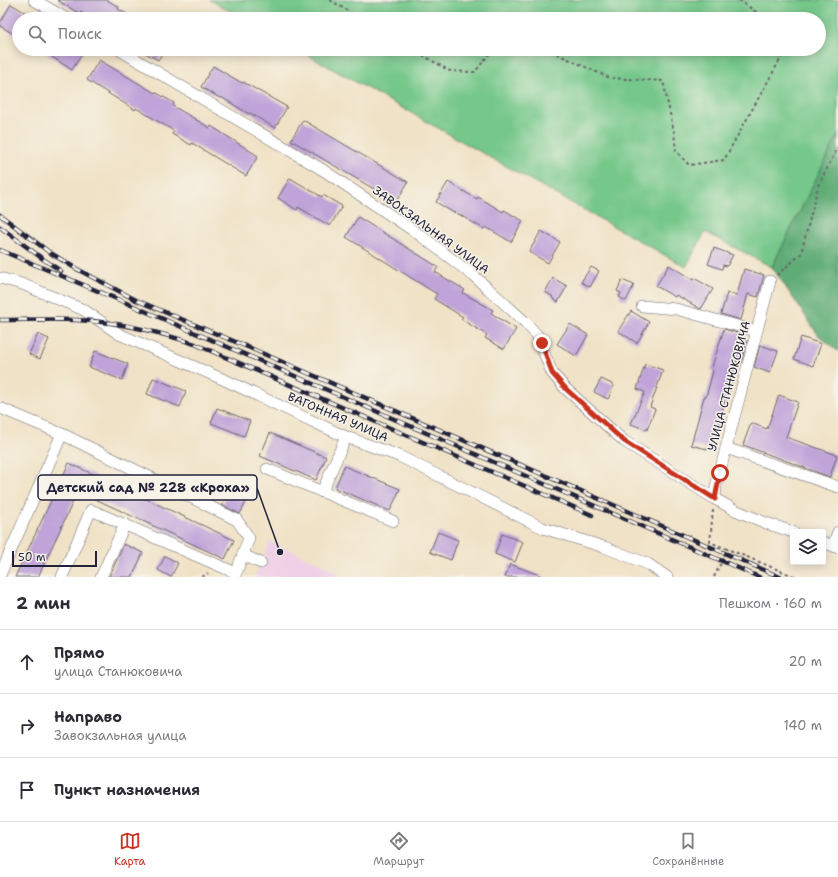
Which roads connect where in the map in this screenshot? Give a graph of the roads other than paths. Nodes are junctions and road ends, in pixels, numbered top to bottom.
1 (34, 0) edge
2 (55, 12) edge
3 (130, 56) edge
4 (0, 278) edge
5 (770, 281) road end
6 (642, 306) dead end
7 (756, 331) junction
8 (0, 408) edge
9 (62, 434) junction
10 (346, 437) junction
11 (726, 448) junction
12 (267, 469) dead end
13 (838, 487) edge
14 (322, 492) junction
15 (715, 499) junction
16 (393, 521) dead end
17 (125, 524) junction
18 (790, 531) edge
19 (838, 532) edge
20 (831, 545) edge
21 (243, 555) junction
22 (261, 563) dead end
23 (0, 575) edge
24 (237, 575) edge
25 (62, 577) edge
26 (102, 577) edge
27 (667, 577) edge

1 - 2 street
3 - 15 street, ЗАВОКЗАЛЬНАЯ УЛИЦА
4 - 10 street, ВАГОННАЯ УЛИЦА
5 - 7 street, УЛИЦА СТАНЮКОВИЧА
6 - 7 street
7 - 11 street, УЛИЦА СТАНЮКОВИЧА
8 - 9 street
9 - 21 street
9 - 23 street
10 - 14 street
10 - 27 street, ВАГОННАЯ УЛИЦА
11 - 13 street
11 - 15 street, УЛИЦА СТАНЮКОВИЧА
12 - 14 street
14 - 16 street
15 - 18 street, ЗАВОКЗАЛЬНАЯ УЛИЦА
17 - 24 street
17 - 25 street
17 - 26 street
19 - 20 street
21 - 22 street
21 - 24 street

